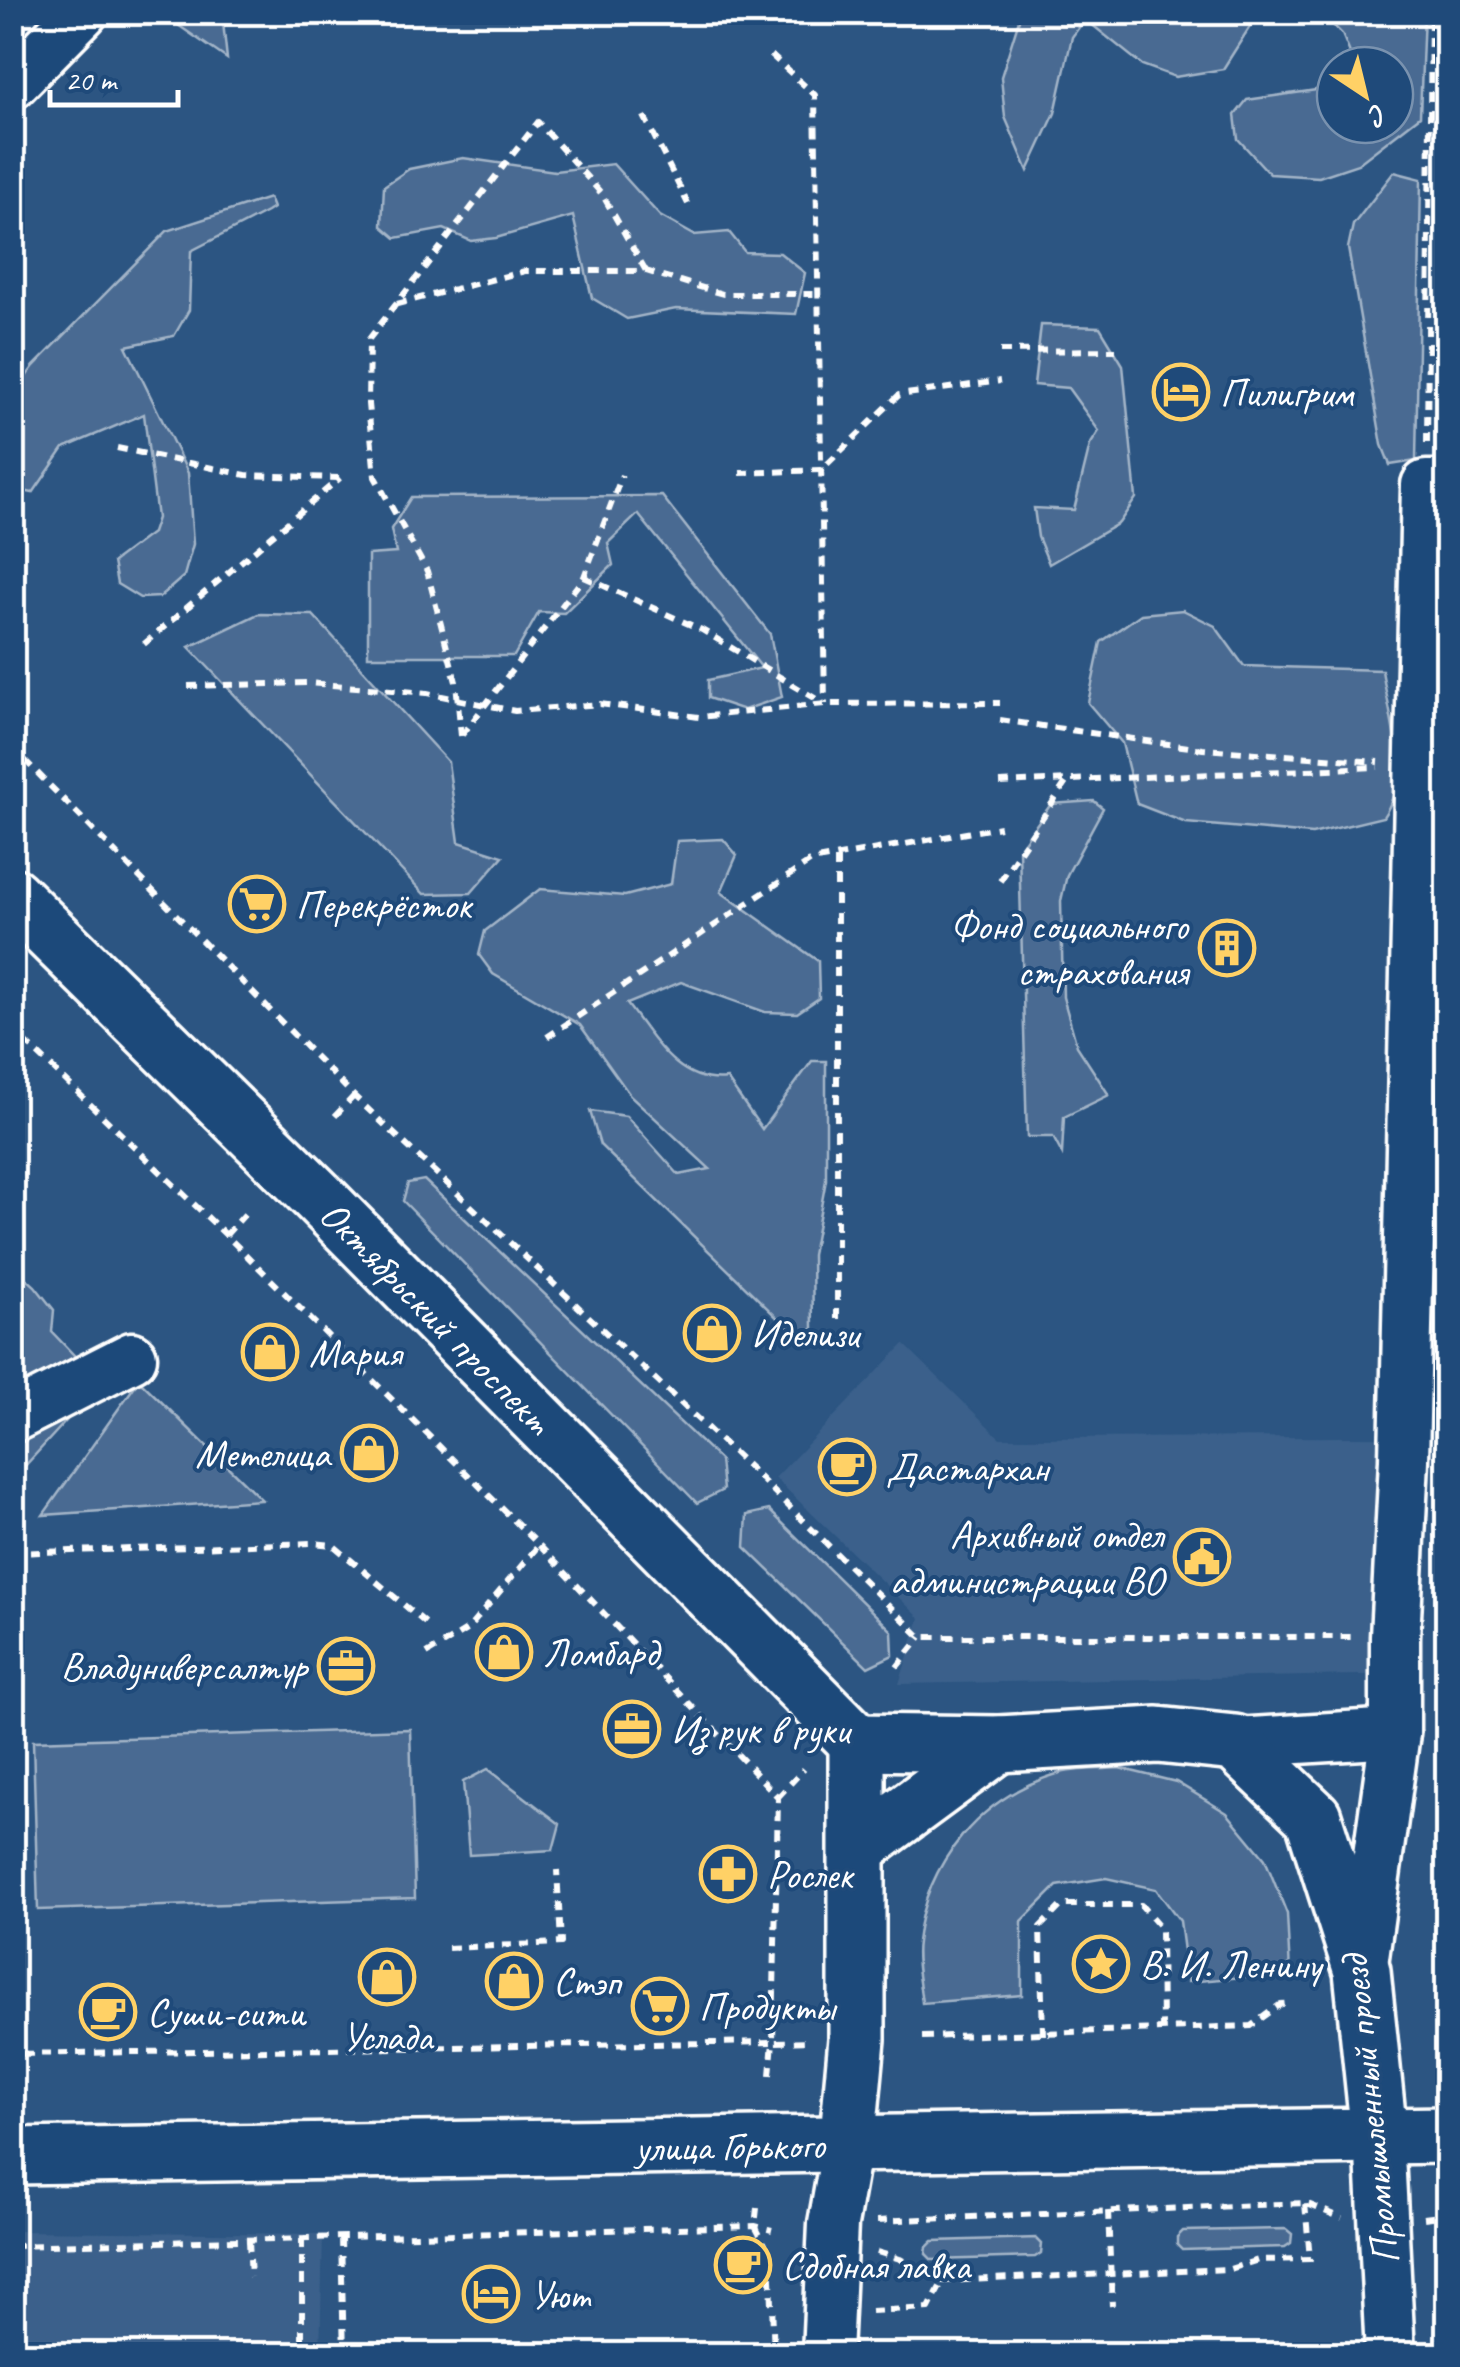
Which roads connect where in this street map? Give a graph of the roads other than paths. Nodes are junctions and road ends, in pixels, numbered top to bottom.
1 (84, 12) edge
2 (12, 84) edge
3 (1437, 485) edge
4 (12, 896) edge
5 (132, 1357) dead end
6 (12, 1418) edge
7 (1395, 1733) junction
8 (857, 1742) junction
9 (1234, 1743) junction
10 (999, 1744) junction
11 (858, 1847) junction
12 (1362, 1971) junction
13 (1379, 2134) junction
14 (1448, 2134) edge
15 (847, 2146) junction
16 (12, 2156) edge
17 (827, 2354) edge
18 (1390, 2354) edge

1 - 2 street
3 - 7 street
4 - 8 main road, Октябрьский проспект
5 - 6 street
7 - 9 street
7 - 12 street
8 - 10 main road
8 - 11 main road
9 - 10 main road
9 - 12 main road, Промышленный проезд
10 - 11 main road
11 - 15 main road
12 - 13 main road, Промышленный проезд
13 - 14 main road, улица Горького
13 - 15 main road, улица Горького
13 - 18 street, Промышленный проезд
15 - 16 main road, улица Горького
15 - 17 street

